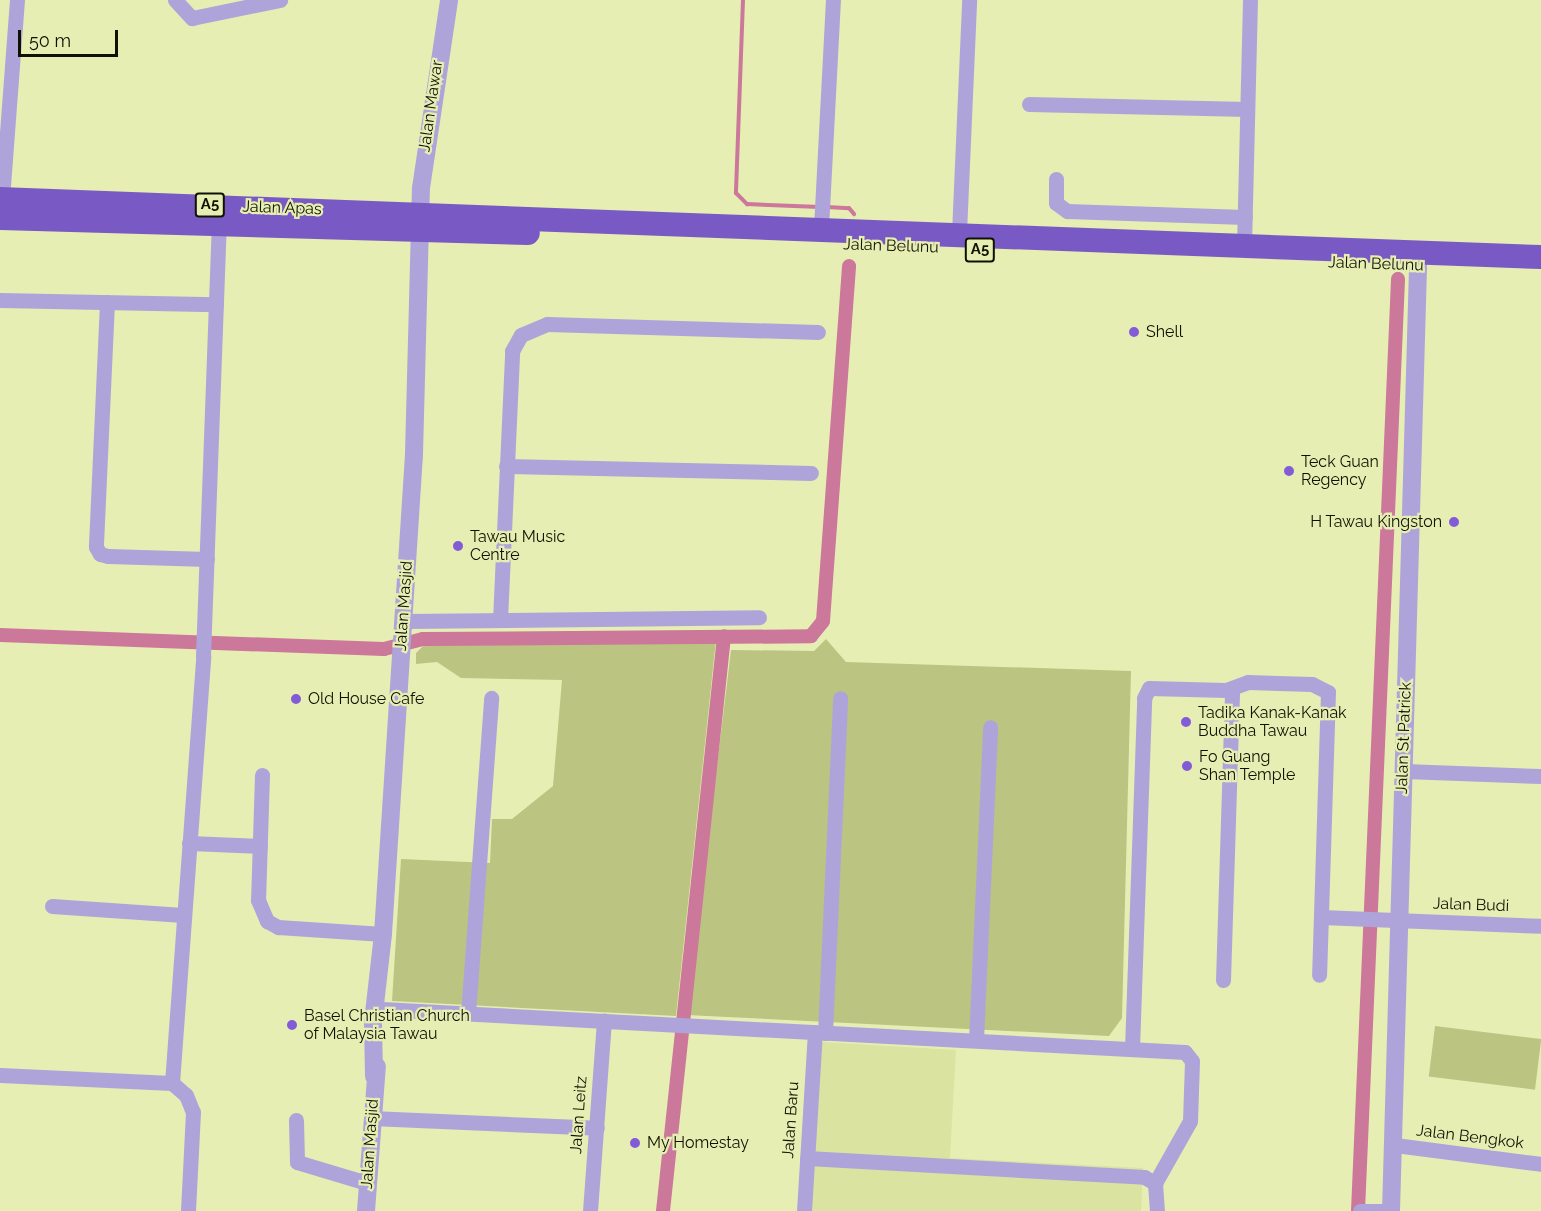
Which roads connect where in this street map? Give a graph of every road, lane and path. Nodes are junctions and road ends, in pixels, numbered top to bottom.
1 (17, 0) edge
2 (176, 0) edge
3 (277, 0) edge
4 (448, 0) edge
5 (833, 0) edge
6 (969, 0) edge
7 (1250, 0) edge
8 (1029, 104) dead end
9 (1247, 109) junction
10 (1056, 179) dead end
11 (1, 205) edge
12 (822, 214) junction
13 (1245, 217) junction
14 (420, 220) junction
15 (219, 224) junction
16 (959, 233) junction
17 (1245, 245) junction
18 (1541, 257) edge
19 (1418, 266) junction
20 (1541, 270) edge
21 (0, 300) edge
22 (107, 302) junction
23 (216, 304) junction
24 (818, 332) dead end
25 (506, 466) junction
26 (812, 473) dead end
27 (207, 560) junction
28 (759, 617) dead end
29 (500, 620) junction
30 (404, 627) junction
31 (1232, 689) junction
32 (491, 698) dead end
33 (840, 698) dead end
34 (990, 727) dead end
35 (1404, 771) junction
36 (262, 775) dead end
37 (1541, 776) edge
38 (189, 843) junction
39 (260, 846) junction
40 (52, 906) dead end
41 (183, 915) junction
42 (1321, 917) junction
43 (1400, 921) junction
44 (1541, 926) edge
45 (383, 934) junction
46 (1319, 975) dead end
47 (1223, 980) dead end
48 (379, 982) junction
49 (382, 1009) junction
50 (468, 1014) junction
51 (604, 1021) junction
52 (820, 1032) junction
53 (976, 1041) junction
54 (1132, 1049) junction
55 (0, 1075) edge
56 (374, 1076) junction
57 (172, 1083) junction
58 (372, 1118) junction
59 (296, 1120) dead end
60 (597, 1128) junction
61 (1395, 1145) junction
62 (807, 1158) junction
63 (1541, 1164) edge
64 (1155, 1183) junction
65 (367, 1184) junction
66 (1363, 1210) edge
67 (188, 1211) edge
68 (366, 1211) edge
69 (590, 1211) edge
70 (804, 1211) edge
71 (1157, 1211) edge
72 (1390, 1211) edge

1 - 11 street
2 - 3 street
4 - 14 street, Jalan Mawar
5 - 12 street
6 - 16 street
7 - 9 street
8 - 9 street
9 - 13 street
10 - 13 street
11 - 14 highway, Jalan Apas / A5
11 - 15 highway, Jalan Apas / A5
12 - 14 highway, Jalan Belunu / A5
12 - 16 highway, Jalan Belunu / A5
13 - 17 street
14 - 15 highway, Jalan Apas / A5
14 - 19 highway, Jalan Belunu / A5
14 - 30 street, Jalan Masjid
15 - 23 street
16 - 17 highway, Jalan Belunu / A5
17 - 18 highway, Jalan Belunu / A5
19 - 20 highway, Jalan Belunu / A5
19 - 35 street, Jalan St Patrick
21 - 22 street
22 - 23 street
22 - 27 street
23 - 27 street
24 - 25 street
25 - 26 street
25 - 29 street
27 - 38 street
28 - 29 street
29 - 30 street
30 - 45 street, Jalan Masjid
31 - 42 street
31 - 47 street
31 - 54 street
32 - 50 street
33 - 52 street, Jalan Baru
34 - 53 street
35 - 37 street
35 - 43 street, Jalan St Patrick
36 - 39 street
38 - 39 street
38 - 41 street
39 - 45 street
40 - 41 street
41 - 57 street
42 - 43 street, Jalan Budi
42 - 46 street
43 - 44 street, Jalan Budi
43 - 61 street, Jalan St Patrick
45 - 48 street, Jalan Masjid
48 - 49 street, Jalan Masjid
48 - 56 street, Jalan Masjid
49 - 50 street
49 - 56 street, Jalan Masjid
50 - 51 street
51 - 52 street
51 - 60 street, Jalan Leitz
52 - 53 street
52 - 62 street, Jalan Baru
53 - 54 street
54 - 64 street
55 - 57 street
56 - 58 street, Jalan Masjid
57 - 67 street
58 - 60 street
58 - 65 street, Jalan Masjid
59 - 65 street
60 - 69 street, Jalan Leitz
61 - 63 street, Jalan Bengkok
61 - 72 street, Jalan St Patrick
62 - 64 street
62 - 70 street, Jalan Baru
64 - 71 street
65 - 68 street, Jalan Masjid
66 - 72 street

